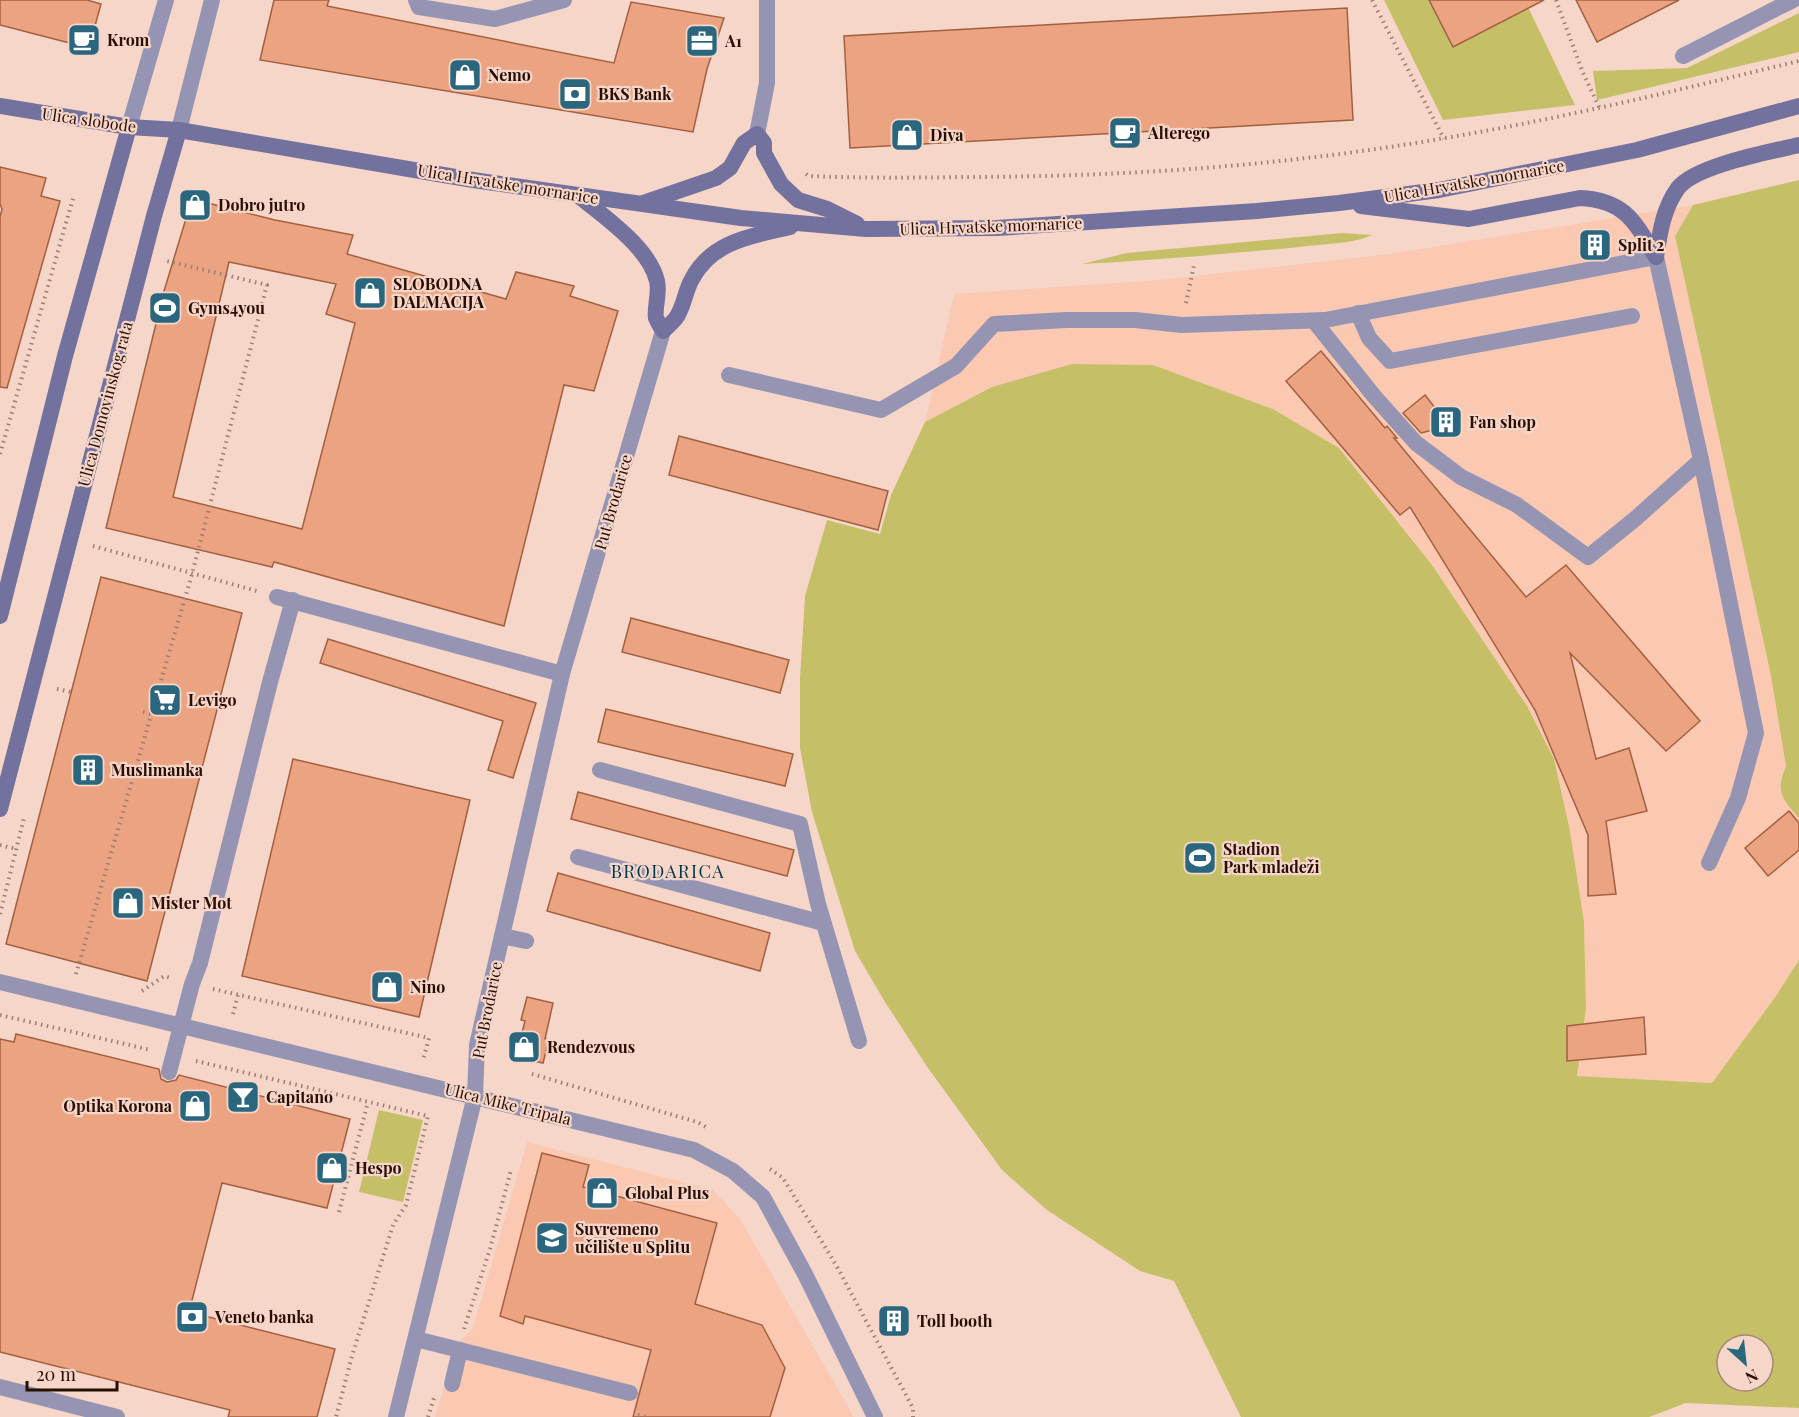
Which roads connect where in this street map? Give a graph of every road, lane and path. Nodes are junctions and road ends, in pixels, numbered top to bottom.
1 (166, 0) edge
2 (212, 0) edge
3 (416, 0) edge
4 (564, 0) edge
5 (767, 0) edge
6 (1372, 0) edge
7 (1556, 0) edge
8 (1793, 0) edge
9 (1683, 56) dead end
10 (1799, 61) edge
11 (0, 106) edge
12 (1799, 106) edge
13 (1600, 109) junction
14 (129, 127) junction
15 (179, 130) junction
16 (757, 134) junction
17 (1444, 139) junction
18 (1799, 144) edge
19 (800, 170) dead end
20 (74, 195) dead end
21 (578, 195) junction
22 (1339, 203) junction
23 (639, 204) junction
24 (806, 224) junction
25 (866, 229) junction
26 (1656, 257) junction
27 (164, 260) dead end
28 (1194, 265) dead end
29 (1358, 313) junction
30 (1632, 316) dead end
31 (1314, 321) junction
32 (1182, 325) junction
33 (663, 331) junction
34 (729, 375) dead end
35 (0, 454) edge
36 (1701, 460) junction
37 (93, 546) dead end
38 (192, 574) junction
39 (285, 598) junction
40 (0, 616) edge
41 (562, 674) junction
42 (57, 688) dead end
43 (70, 692) dead end
44 (143, 712) dead end
45 (151, 714) junction
46 (600, 770) dead end
47 (0, 809) edge
48 (0, 845) edge
49 (16, 849) dead end
50 (578, 857) dead end
51 (1709, 863) dead end
52 (824, 922) junction
53 (502, 936) junction
54 (526, 941) dead end
55 (87, 977) dead end
56 (0, 982) edge
57 (192, 984) junction
58 (132, 988) dead end
59 (0, 1015) edge
60 (181, 1025) junction
61 (860, 1041) dead end
62 (423, 1061) dead end
63 (171, 1064) junction
64 (475, 1096) junction
65 (368, 1102) junction
66 (511, 1170) dead end
67 (339, 1212) dead end
68 (416, 1339) junction
69 (454, 1349) junction
70 (452, 1384) dead end
71 (0, 1387) edge
72 (630, 1393) dead end
73 (435, 1395) dead end
74 (117, 1417) edge
75 (336, 1417) edge
76 (396, 1417) edge
77 (428, 1417) edge
78 (875, 1417) edge

1 - 14 street
2 - 15 street, Ulica Domovinskog rata
3 - 4 street
5 - 16 street
6 - 17 path
7 - 13 path
8 - 9 street
10 - 13 path
11 - 14 main road, Ulica slobode
12 - 22 main road, Ulica Hrvatske mornarice
13 - 17 path
14 - 15 main road, Ulica slobode
14 - 40 main road
15 - 21 main road, Ulica Hrvatske mornarice
15 - 47 main road, Ulica Domovinskog rata
16 - 23 main road
16 - 25 main road
17 - 19 path
18 - 26 main road
20 - 35 path
21 - 23 main road, Ulica Hrvatske mornarice
21 - 33 main road
22 - 25 main road, Ulica Hrvatske mornarice
22 - 26 main road
23 - 24 main road, Ulica Hrvatske mornarice
24 - 25 main road, Ulica Hrvatske mornarice
24 - 33 main road
26 - 29 street
26 - 36 street
27 - 38 path
28 - 32 path
29 - 30 street
29 - 31 street
31 - 32 street
31 - 36 street
32 - 34 street
33 - 41 street, Put Brodarice
36 - 51 street
37 - 38 path
38 - 39 path
38 - 45 path
39 - 41 street
39 - 57 street
41 - 53 street, Put Brodarice
42 - 43 path
44 - 45 path
45 - 55 path
46 - 52 street
48 - 49 path
50 - 52 street
52 - 61 street
53 - 54 street
53 - 64 street, Put Brodarice
56 - 60 street, Ulica Mike Tripala
57 - 58 path
57 - 60 street
57 - 62 path
59 - 63 path
60 - 63 street
60 - 64 street, Ulica Mike Tripala
63 - 65 path
64 - 68 street, Put Brodarice
64 - 78 street, Ulica Mike Tripala
65 - 67 path
65 - 75 path
66 - 69 path
68 - 69 street
68 - 76 street, Put Brodarice
69 - 70 street
69 - 72 street
71 - 74 street
73 - 77 path

